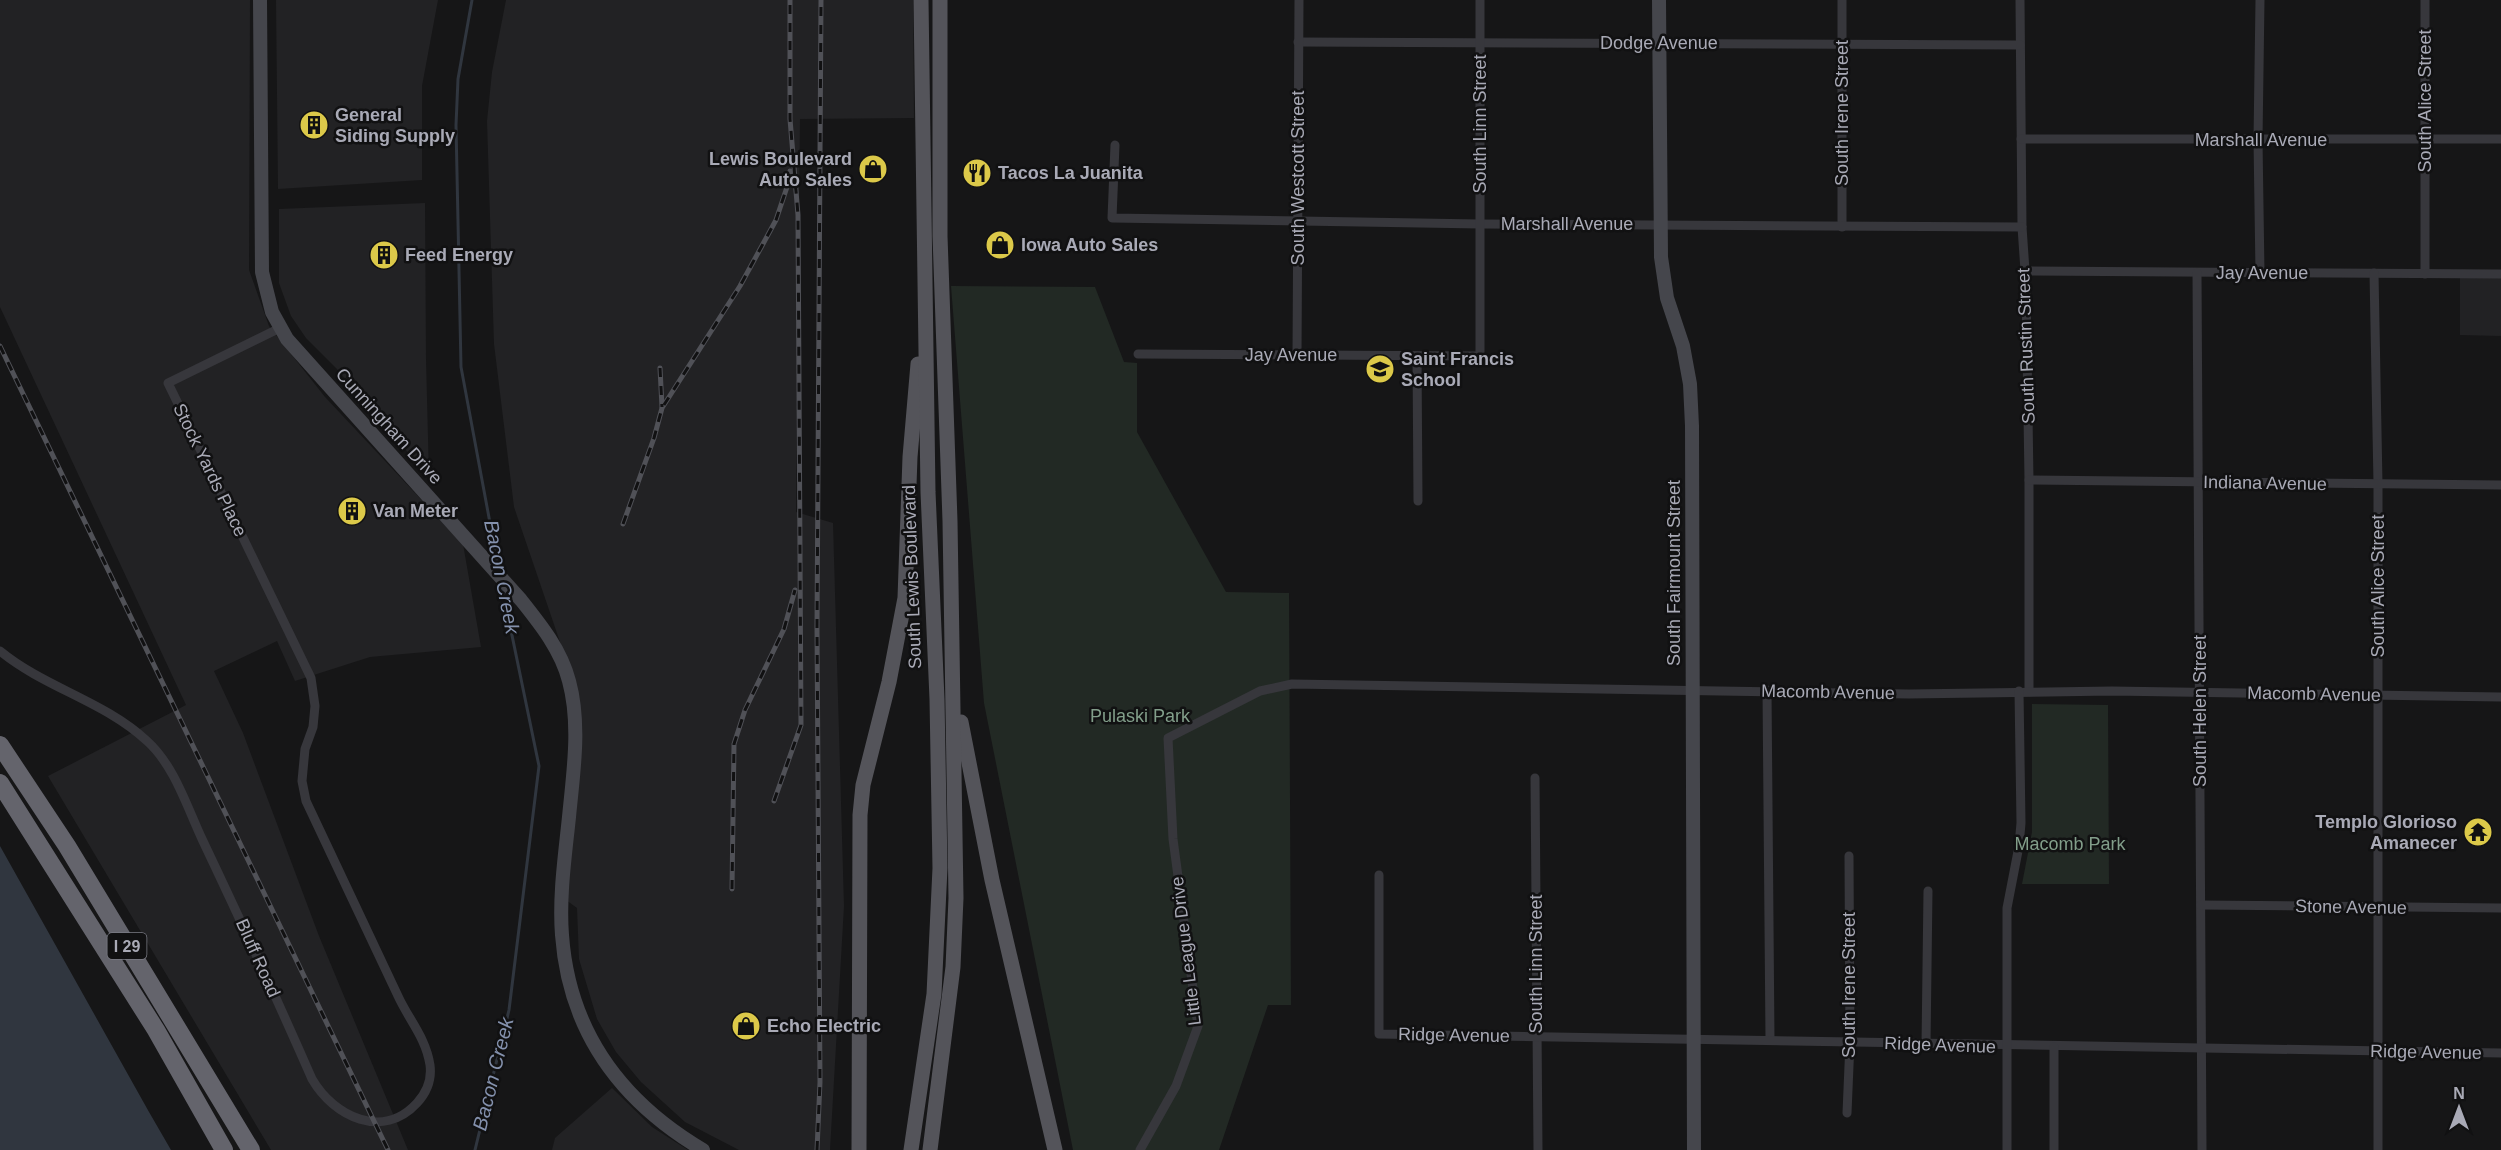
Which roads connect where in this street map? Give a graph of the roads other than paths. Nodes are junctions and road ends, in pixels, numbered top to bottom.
1 (260, 0) edge
2 (921, 0) edge
3 (940, 0) edge
4 (1299, 0) edge
5 (1480, 0) edge
6 (1659, 0) edge
7 (1842, 0) edge
8 (2020, 0) edge
9 (2260, 0) edge
10 (2425, 0) edge
11 (1298, 42) junction
12 (1480, 42) junction
13 (1660, 43) junction
14 (1842, 44) junction
15 (2020, 45) junction
16 (2021, 139) junction
17 (2426, 139) junction
18 (2258, 140) junction
19 (2501, 140) edge
20 (1115, 144) dead end
21 (1298, 221) junction
22 (1660, 223) junction
23 (1480, 224) junction
24 (1842, 227) junction
25 (2022, 227) junction
26 (923, 269) junction
27 (2023, 271) junction
28 (2197, 273) junction
29 (2260, 273) junction
30 (2374, 273) junction
31 (2425, 274) junction
32 (2501, 274) edge
33 (280, 328) junction
34 (1138, 354) dead end
35 (1297, 356) junction
36 (1417, 356) junction
37 (1480, 356) joint
38 (2029, 480) junction
39 (2199, 482) junction
40 (2378, 484) junction
41 (2501, 485) edge
42 (1418, 501) dead end
43 (0, 651) edge
44 (953, 661) junction
45 (1692, 689) junction
46 (1767, 690) junction
47 (2024, 691) junction
48 (2201, 692) junction
49 (2378, 695) junction
50 (2501, 697) edge
51 (1168, 738) joint
52 (0, 745) edge
53 (1535, 778) dead end
54 (0, 783) edge
55 (1849, 856) dead end
56 (1379, 874) dead end
57 (1928, 891) dead end
58 (2201, 905) junction
59 (2379, 907) junction
60 (2501, 908) edge
61 (1536, 1036) junction
62 (1694, 1040) junction
63 (1770, 1040) junction
64 (1850, 1042) junction
65 (1926, 1045) junction
66 (2006, 1047) junction
67 (2054, 1047) junction
68 (2203, 1050) junction
69 (2379, 1051) junction
70 (2501, 1053) edge
71 (420, 1100) joint
72 (1847, 1113) dead end
73 (225, 1150) edge
74 (251, 1150) edge
75 (703, 1150) edge
76 (860, 1150) edge
77 (911, 1150) edge
78 (930, 1150) edge
79 (1055, 1150) edge
80 (1140, 1150) edge
81 (1538, 1150) edge
82 (1694, 1150) edge
83 (2007, 1150) edge
84 (2054, 1150) edge
85 (2202, 1150) edge
86 (2378, 1150) edge

1 - 33 street, Cunningham Drive
2 - 26 main road, South Lewis Boulevard
3 - 44 main road, South Lewis Boulevard
4 - 11 street, South Westcott Street
5 - 12 street, South Linn Street
6 - 13 street, South Fairmount Street
7 - 14 street, South Irene Street
8 - 15 street, South Rustin Street
9 - 18 street
10 - 17 street, South Alice Street
11 - 12 street, Dodge Avenue
11 - 21 street, South Westcott Street
12 - 13 street, Dodge Avenue
12 - 23 street, South Linn Street
13 - 14 street, Dodge Avenue
13 - 22 street, South Fairmount Street
14 - 15 street, Dodge Avenue
14 - 24 street, South Irene Street
15 - 16 street, South Rustin Street
16 - 18 street, Marshall Avenue
16 - 25 street, South Rustin Street
17 - 18 street, Marshall Avenue
17 - 19 street, Marshall Avenue
17 - 31 street, South Alice Street
18 - 29 street
20 - 21 street, Marshall Avenue
21 - 23 street, Marshall Avenue
21 - 35 street, South Westcott Street
22 - 23 street, Marshall Avenue
22 - 24 street, Marshall Avenue
22 - 45 street, South Fairmount Street
23 - 37 street, South Linn Street
24 - 25 street, Marshall Avenue
25 - 27 street, South Rustin Street
26 - 76 main road
26 - 77 main road, South Lewis Boulevard
27 - 28 street, Jay Avenue
27 - 38 street, South Rustin Street
28 - 29 street, Jay Avenue
28 - 39 street, South Helen Street
29 - 30 street, Jay Avenue
30 - 31 street, Jay Avenue
30 - 40 street, South Alice Street
31 - 32 street, Jay Avenue
33 - 71 street, Stock Yards Place
33 - 75 street, Cunningham Drive
34 - 35 street, Jay Avenue
35 - 36 street, Jay Avenue
36 - 37 street, Jay Avenue
36 - 42 street
38 - 39 street, Indiana Avenue
38 - 47 street, South Rustin Street
39 - 40 street, Indiana Avenue
39 - 48 street, South Helen Street
40 - 41 street, Indiana Avenue
40 - 49 street, South Alice Street
43 - 71 street, Bluff Road
44 - 78 main road, South Lewis Boulevard
44 - 79 main road
45 - 46 street, Macomb Avenue
45 - 51 street, Macomb Avenue
45 - 62 street, South Fairmount Street
46 - 47 street, Macomb Avenue
46 - 63 street
47 - 48 street, Macomb Avenue
47 - 66 street, South Rustin Street
48 - 49 street, Macomb Avenue
48 - 58 street, South Helen Street
49 - 50 street, Macomb Avenue
49 - 59 street, South Alice Street
51 - 80 street, Little League Drive
52 - 74 highway, I 29
53 - 61 street, South Linn Street
54 - 73 highway, I 29
55 - 64 street, South Irene Street
56 - 61 street, Ridge Avenue
57 - 65 street
58 - 59 street, Stone Avenue
58 - 68 street, South Helen Street
59 - 60 street, Stone Avenue
59 - 69 street, South Alice Street
61 - 62 street, Ridge Avenue
61 - 81 street, South Linn Street
62 - 63 street, Ridge Avenue
62 - 82 street, South Fairmount Street
63 - 64 street, Ridge Avenue
64 - 65 street, Ridge Avenue
64 - 72 street, South Irene Street
65 - 66 street, Ridge Avenue
66 - 67 street, Ridge Avenue
66 - 83 street, South Rustin Street
67 - 68 street, Ridge Avenue
67 - 84 street
68 - 69 street, Ridge Avenue
68 - 85 street, South Helen Street
69 - 70 street, Ridge Avenue
69 - 86 street, South Alice Street

